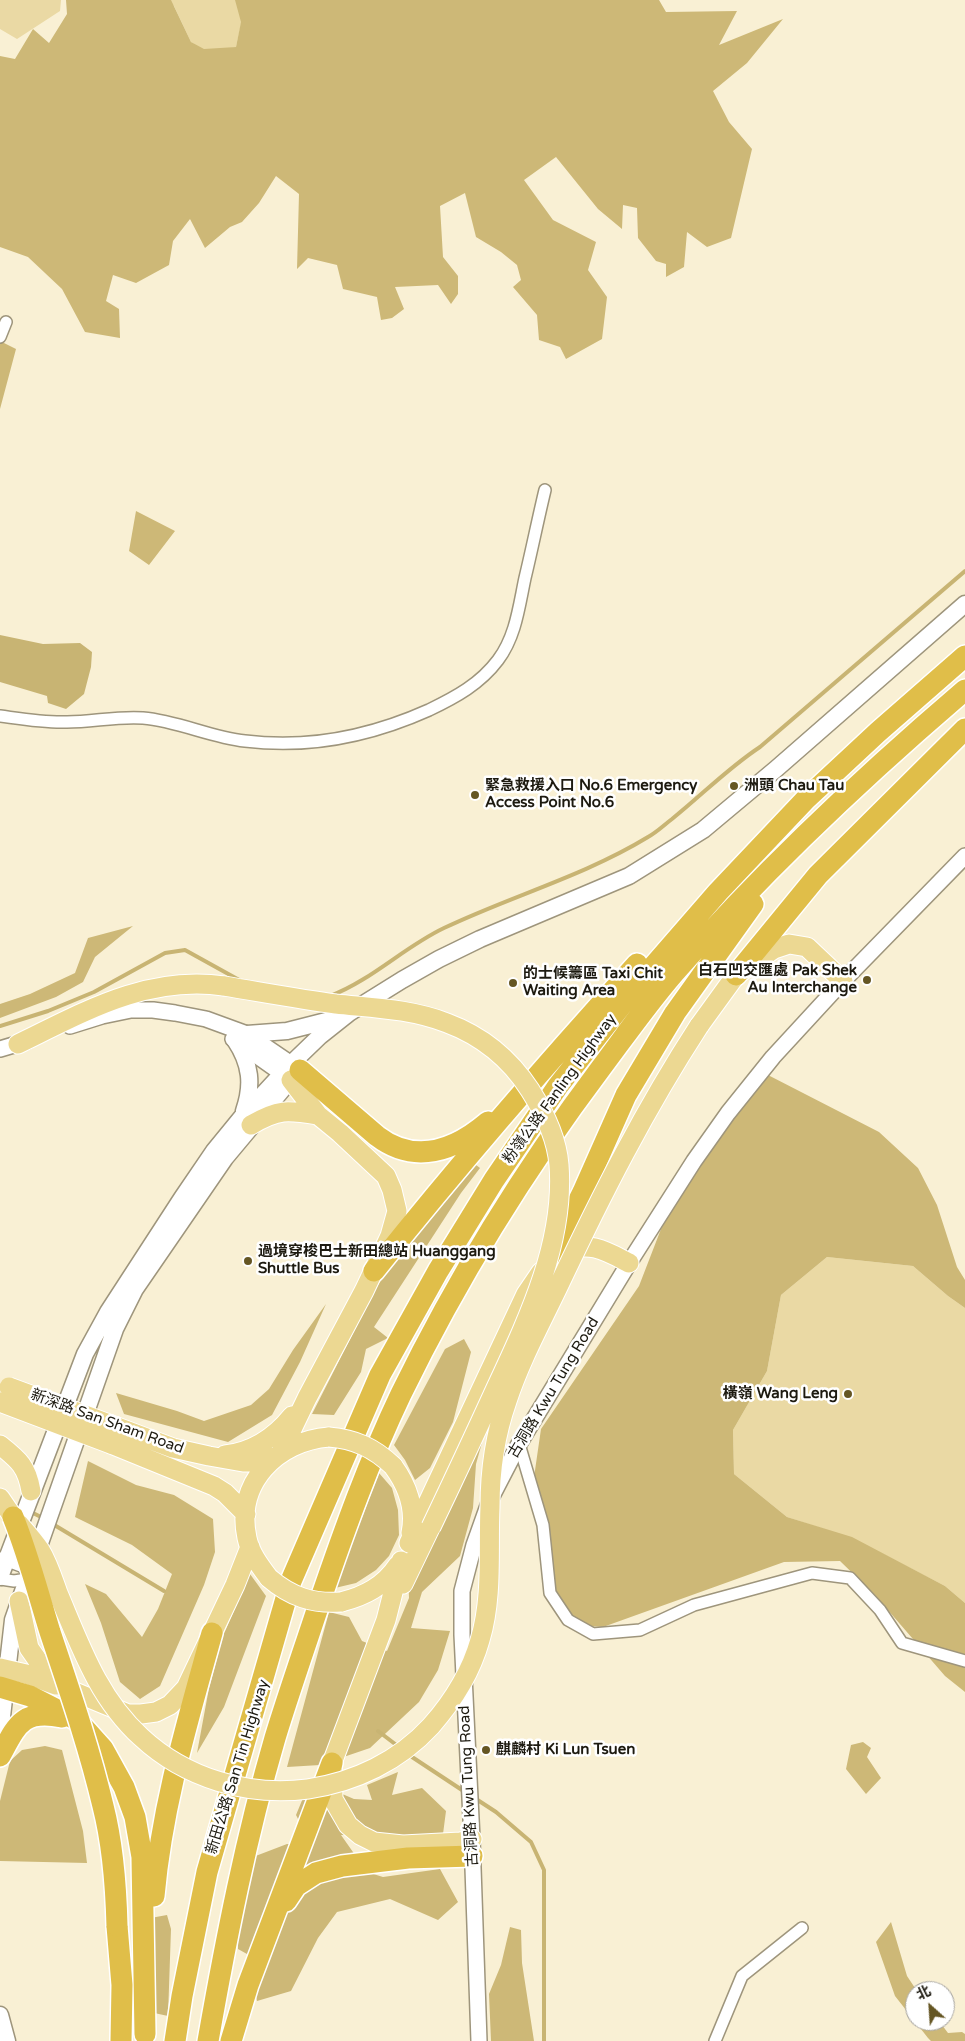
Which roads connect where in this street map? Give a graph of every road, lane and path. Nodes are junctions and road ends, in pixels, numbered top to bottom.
1 (6, 322) dead end
2 (0, 337) edge
3 (545, 490) dead end
4 (965, 604) edge
5 (965, 656) edge
6 (965, 690) edge
7 (0, 716) edge
8 (965, 729) edge
9 (806, 799) junction
10 (804, 837) junction
11 (965, 856) edge
12 (736, 975) junction
13 (843, 981) junction
14 (379, 994) junction
15 (349, 1013) junction
16 (241, 1037) junction
17 (9, 1047) edge
18 (291, 1071) junction
19 (523, 1092) junction
20 (318, 1115) junction
21 (246, 1122) junction
22 (629, 1263) junction
23 (546, 1265) junction
24 (374, 1271) junction
25 (3, 1391) edge
26 (307, 1398) junction
27 (114, 1436) junction
28 (520, 1444) junction
29 (0, 1445) edge
30 (278, 1455) junction
31 (209, 1456) junction
32 (30, 1496) junction
33 (0, 1498) edge
34 (326, 1500) joint
35 (352, 1508) joint
36 (246, 1514) junction
37 (18, 1518) junction
38 (409, 1543) junction
39 (250, 1547) junction
40 (4, 1560) edge
41 (401, 1561) junction
42 (28, 1575) junction
43 (0, 1578) edge
44 (19, 1601) junction
45 (386, 1620) junction
46 (212, 1633) junction
47 (965, 1661) edge
48 (3, 1678) edge
49 (65, 1688) junction
50 (77, 1720) junction
51 (0, 1734) edge
52 (0, 1756) edge
53 (332, 1763) junction
54 (472, 1848) junction
55 (275, 1918) junction
56 (802, 1928) dead end
57 (0, 2016) edge
58 (145, 2038) edge
59 (7, 2041) edge
60 (121, 2041) edge
61 (175, 2041) edge
62 (208, 2041) edge
63 (231, 2041) edge
64 (479, 2041) edge
65 (715, 2041) edge

1 - 2 street
3 - 7 street
4 - 14 main road
5 - 9 highway, 粉嶺公路 Fanling Highway
6 - 10 highway, 粉嶺公路 Fanling Highway
8 - 12 highway
9 - 19 highway
9 - 34 highway, 粉嶺公路 Fanling Highway
10 - 23 highway
10 - 35 highway, 粉嶺公路 Fanling Highway
11 - 13 street, 古洞路 Kwu Tung Road
12 - 13 main road
12 - 37 main road, bridge
13 - 22 street, 古洞路 Kwu Tung Road
14 - 15 main road
14 - 18 main road
15 - 16 main road
15 - 18 main road
16 - 17 street
16 - 18 street
16 - 21 main road
17 - 45 main road, bridge
18 - 19 highway
18 - 20 main road
18 - 21 main road
19 - 24 highway
20 - 21 main road
20 - 24 main road
21 - 32 main road
21 - 42 main road
22 - 23 main road
22 - 28 street, 古洞路 Kwu Tung Road
23 - 38 main road
24 - 26 main road
25 - 27 main road, 新深路 San Sham Road, bridge
26 - 30 main road
26 - 31 main road
27 - 31 main road, 新深路 San Sham Road
27 - 36 main road, 新深路 San Sham Road
28 - 47 street
28 - 54 street, 古洞路 Kwu Tung Road
29 - 32 main road
30 - 31 main road, 新深路 San Sham Road
30 - 36 main road
30 - 38 main road, bridge
32 - 37 main road
33 - 37 main road
34 - 61 highway, 新田公路 San Tin Highway
35 - 62 highway, 新田公路 San Tin Highway
36 - 39 main road
37 - 40 main road
37 - 60 highway, bridge
38 - 41 main road
39 - 41 main road, bridge
39 - 46 main road
40 - 42 street
40 - 43 main road
41 - 45 main road
42 - 43 street
42 - 44 main road
44 - 48 main road
44 - 49 main road
45 - 53 main road
46 - 49 main road
46 - 58 highway
48 - 49 main road
48 - 50 highway
48 - 51 main road
50 - 52 highway
50 - 58 highway
53 - 54 main road
53 - 55 highway
54 - 55 highway
54 - 64 street, 古洞路 Kwu Tung Road
55 - 63 highway
56 - 65 street
57 - 59 main road

